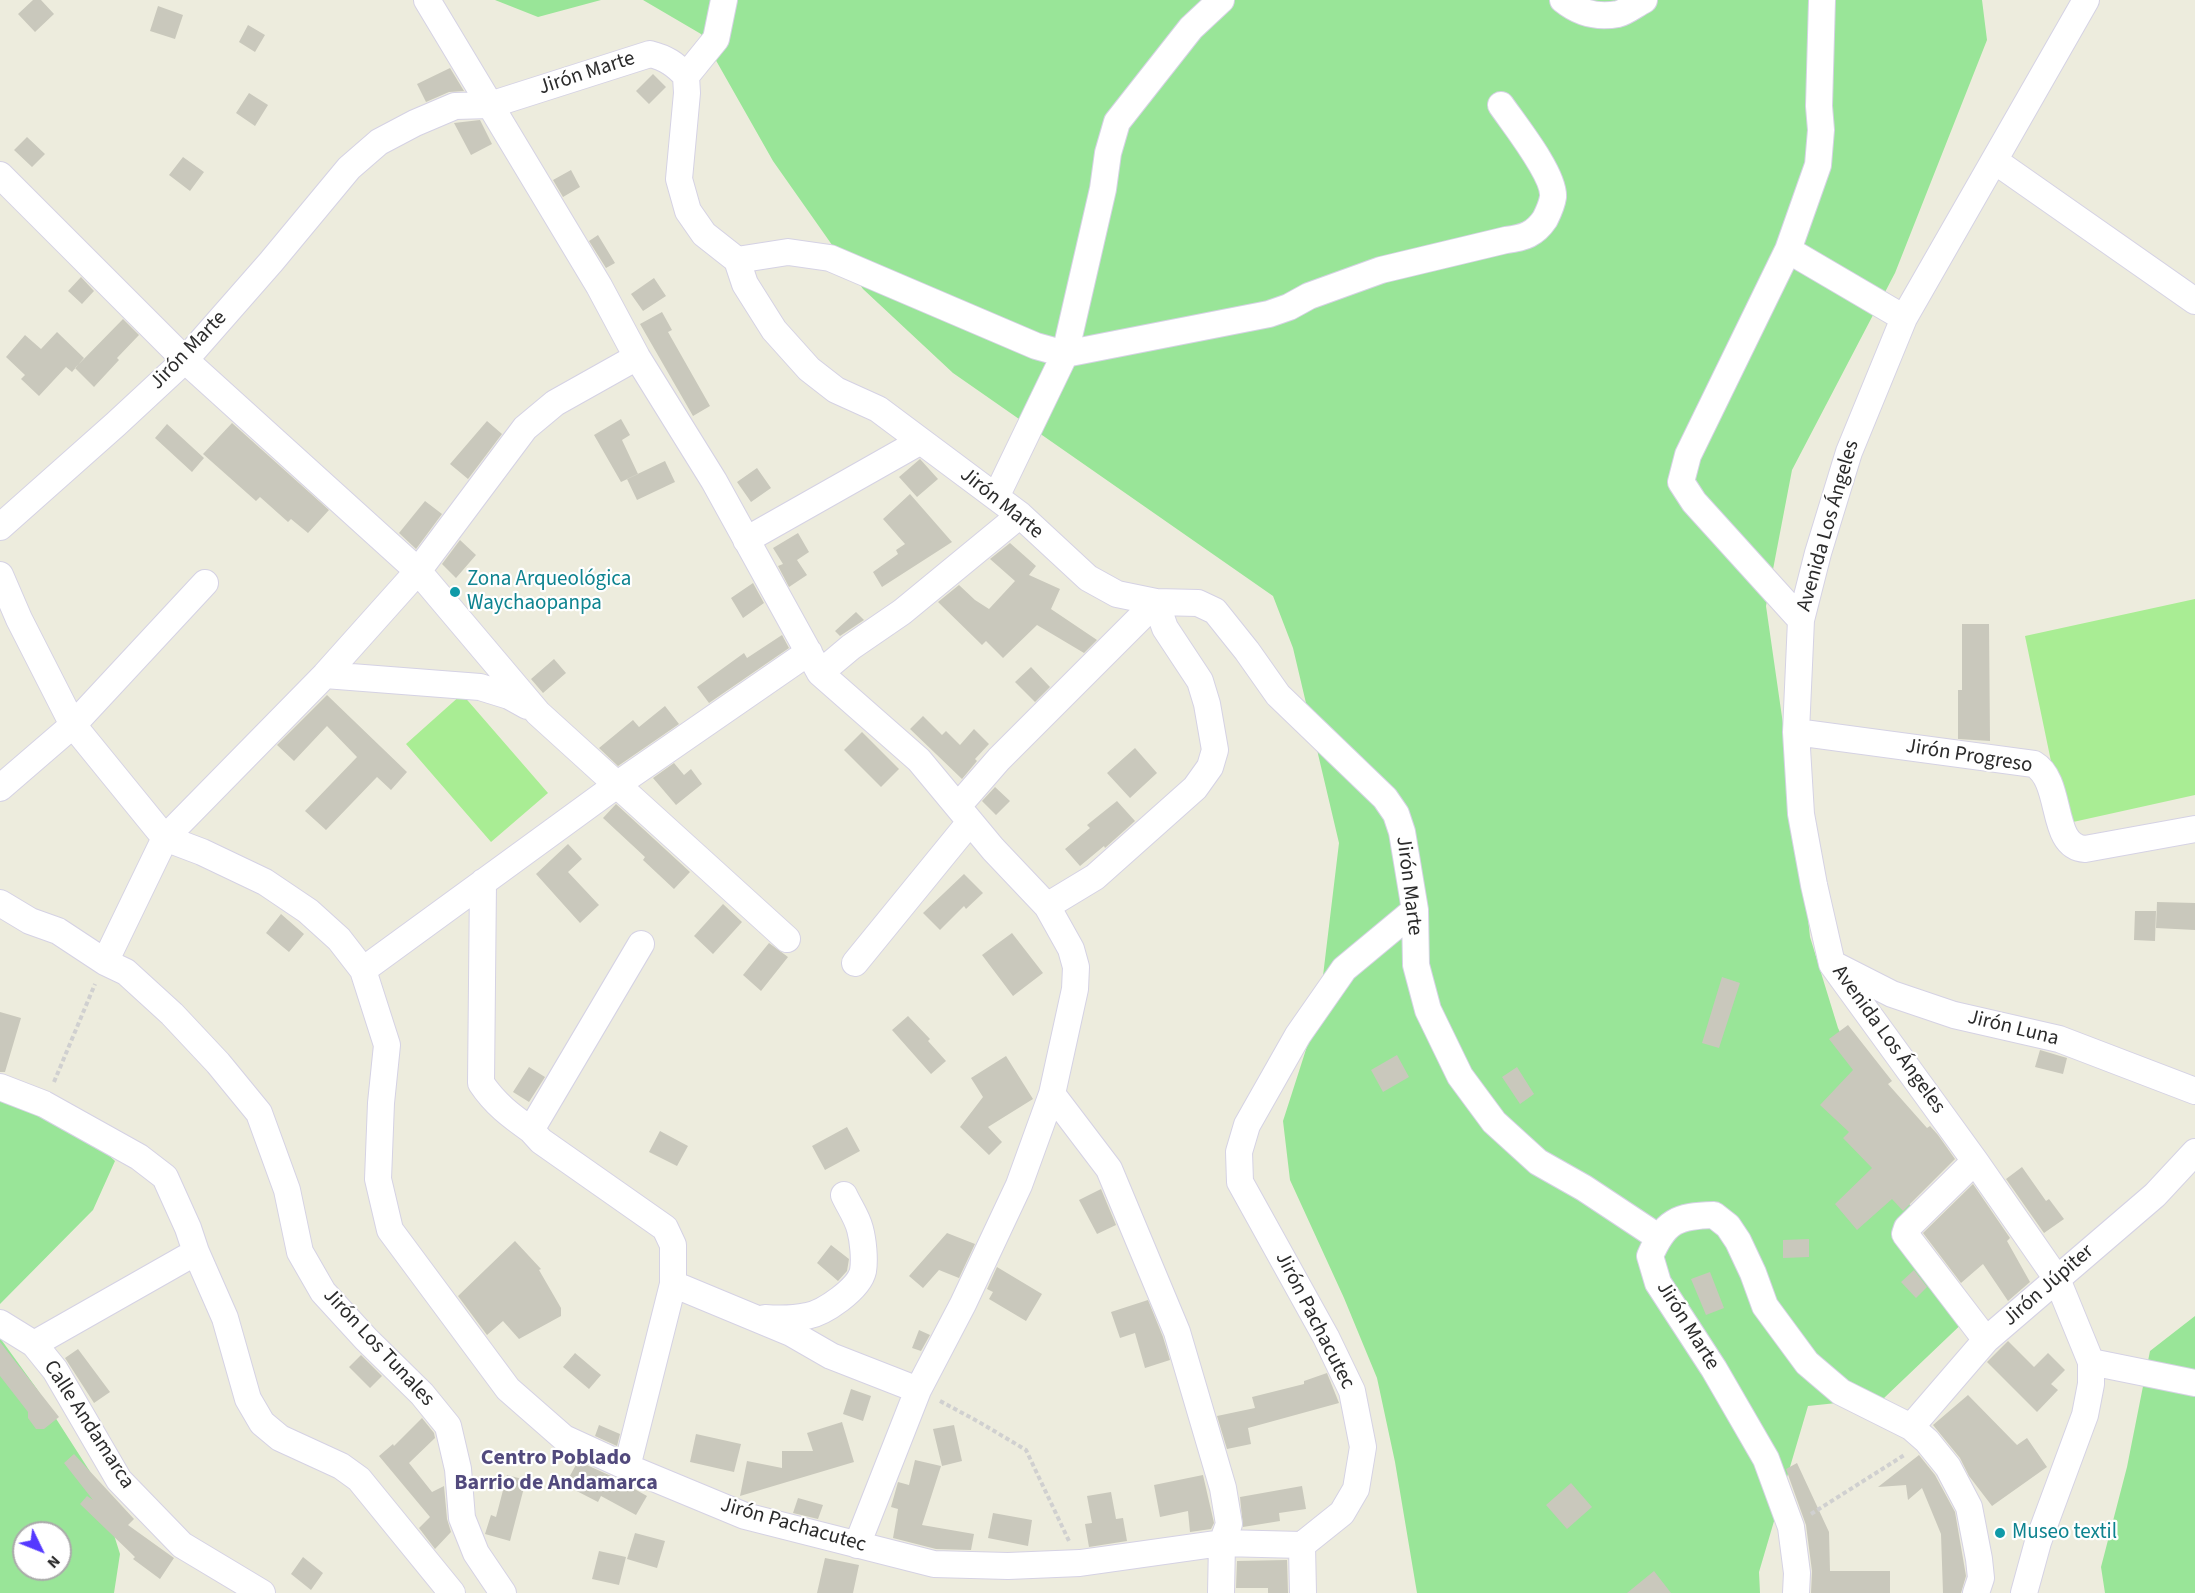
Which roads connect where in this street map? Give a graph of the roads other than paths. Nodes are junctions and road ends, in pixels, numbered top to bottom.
1 (427, 0) edge
2 (724, 0) edge
3 (1221, 0) edge
4 (1563, 0) edge
5 (1644, 0) edge
6 (1822, 0) edge
7 (2086, 0) edge
8 (686, 76) junction
9 (490, 105) junction
10 (1501, 105) dead end
11 (1995, 160) junction
12 (0, 175) edge
13 (1788, 249) junction
14 (737, 260) junction
15 (2195, 301) edge
16 (1904, 318) junction
17 (1065, 354) junction
18 (637, 357) junction
19 (185, 360) junction
20 (921, 441) junction
21 (996, 497) junction
22 (1020, 515) junction
23 (0, 527) edge
24 (746, 540) junction
25 (418, 571) junction
26 (0, 575) edge
27 (205, 583) dead end
28 (1156, 602) junction
29 (1801, 621) junction
30 (814, 662) junction
31 (325, 675) junction
32 (538, 713) junction
33 (73, 725) junction
34 (1796, 732) junction
35 (618, 784) junction
36 (0, 788) edge
37 (964, 814) junction
38 (2195, 829) edge
39 (165, 838) junction
40 (483, 882) junction
41 (0, 903) edge
42 (1047, 906) junction
43 (1415, 910) junction
44 (787, 939) dead end
45 (641, 944) dead end
46 (105, 962) junction
47 (855, 963) dead end
48 (1832, 964) junction
49 (363, 970) junction
50 (0, 1087) edge
51 (2195, 1091) edge
52 (1052, 1094) junction
53 (531, 1130) junction
54 (2195, 1152) edge
55 (1975, 1161) junction
56 (844, 1195) dead end
57 (1658, 1237) junction
58 (196, 1252) junction
59 (2057, 1279) junction
60 (674, 1284) junction
61 (758, 1318) junction
62 (0, 1323) edge
63 (1986, 1340) junction
64 (34, 1344) junction
65 (2091, 1362) junction
66 (2195, 1383) edge
67 (918, 1390) junction
68 (1919, 1434) junction
69 (627, 1467) junction
70 (1222, 1544) junction
71 (857, 1545) junction
72 (1302, 1545) junction
73 (260, 1592) edge
74 (452, 1593) edge
75 (503, 1593) edge
76 (1221, 1593) edge
77 (1303, 1593) edge
78 (1796, 1593) edge
79 (1976, 1593) edge
80 (2024, 1593) edge

1 - 9 street
2 - 8 street
3 - 17 street
4 - 5 street
6 - 13 street
7 - 11 street, Avenida Los Ángeles
8 - 9 street, Jirón Marte
8 - 14 street, Jirón Marte
9 - 18 street
9 - 19 street, Jirón Marte
10 - 17 street
11 - 15 street
11 - 16 street, Avenida Los Ángeles
12 - 19 street
13 - 16 street
13 - 29 street
14 - 17 street
14 - 20 street, Jirón Marte
16 - 29 street, Avenida Los Ángeles
17 - 21 street
18 - 24 street
18 - 25 street
19 - 23 street, Jirón Marte
19 - 25 street
20 - 21 street, Jirón Marte
20 - 24 street
21 - 22 street, Jirón Marte
22 - 28 street, Jirón Marte
22 - 30 street
24 - 30 street
25 - 31 street
25 - 32 street
26 - 33 street
27 - 33 street
28 - 37 street
28 - 42 street
28 - 43 street, Jirón Marte
29 - 34 street, Avenida Los Ángeles
30 - 35 street
30 - 37 street
31 - 32 street
31 - 39 street
32 - 35 street
33 - 36 street
33 - 39 street
34 - 38 street, Jirón Progreso
34 - 48 street, Avenida Los Ángeles
35 - 40 street
35 - 44 street
37 - 42 street
37 - 47 street
39 - 46 street
39 - 49 street, Jirón Pachacutec
40 - 49 street
40 - 53 street
41 - 46 street, Jirón Los Tunales
42 - 52 street
43 - 57 street, Jirón Marte
43 - 72 street, Jirón Pachacutec
45 - 53 street
46 - 75 street, Jirón Los Tunales
48 - 51 street, Jirón Luna
48 - 55 street, Avenida Los Ángeles
49 - 69 street, Jirón Pachacutec
50 - 58 street
52 - 67 street
52 - 70 street
53 - 60 street
54 - 59 street, Jirón Júpiter
55 - 59 street, Avenida Los Ángeles
55 - 63 street
56 - 61 street
57 - 68 street
57 - 78 street, Jirón Marte
58 - 64 street
58 - 74 street
59 - 63 street, Jirón Júpiter
59 - 65 street, Avenida Los Ángeles
60 - 61 street
60 - 69 street
61 - 67 street
62 - 64 street, Calle Andamarca
63 - 68 street, Jirón Júpiter
64 - 73 street, Calle Andamarca
65 - 66 street
65 - 80 street, Avenida Los Ángeles
67 - 71 street
68 - 79 street
69 - 71 street, Jirón Pachacutec
70 - 71 street, Jirón Pachacutec
70 - 72 street, Jirón Pachacutec
70 - 76 street
72 - 77 street

